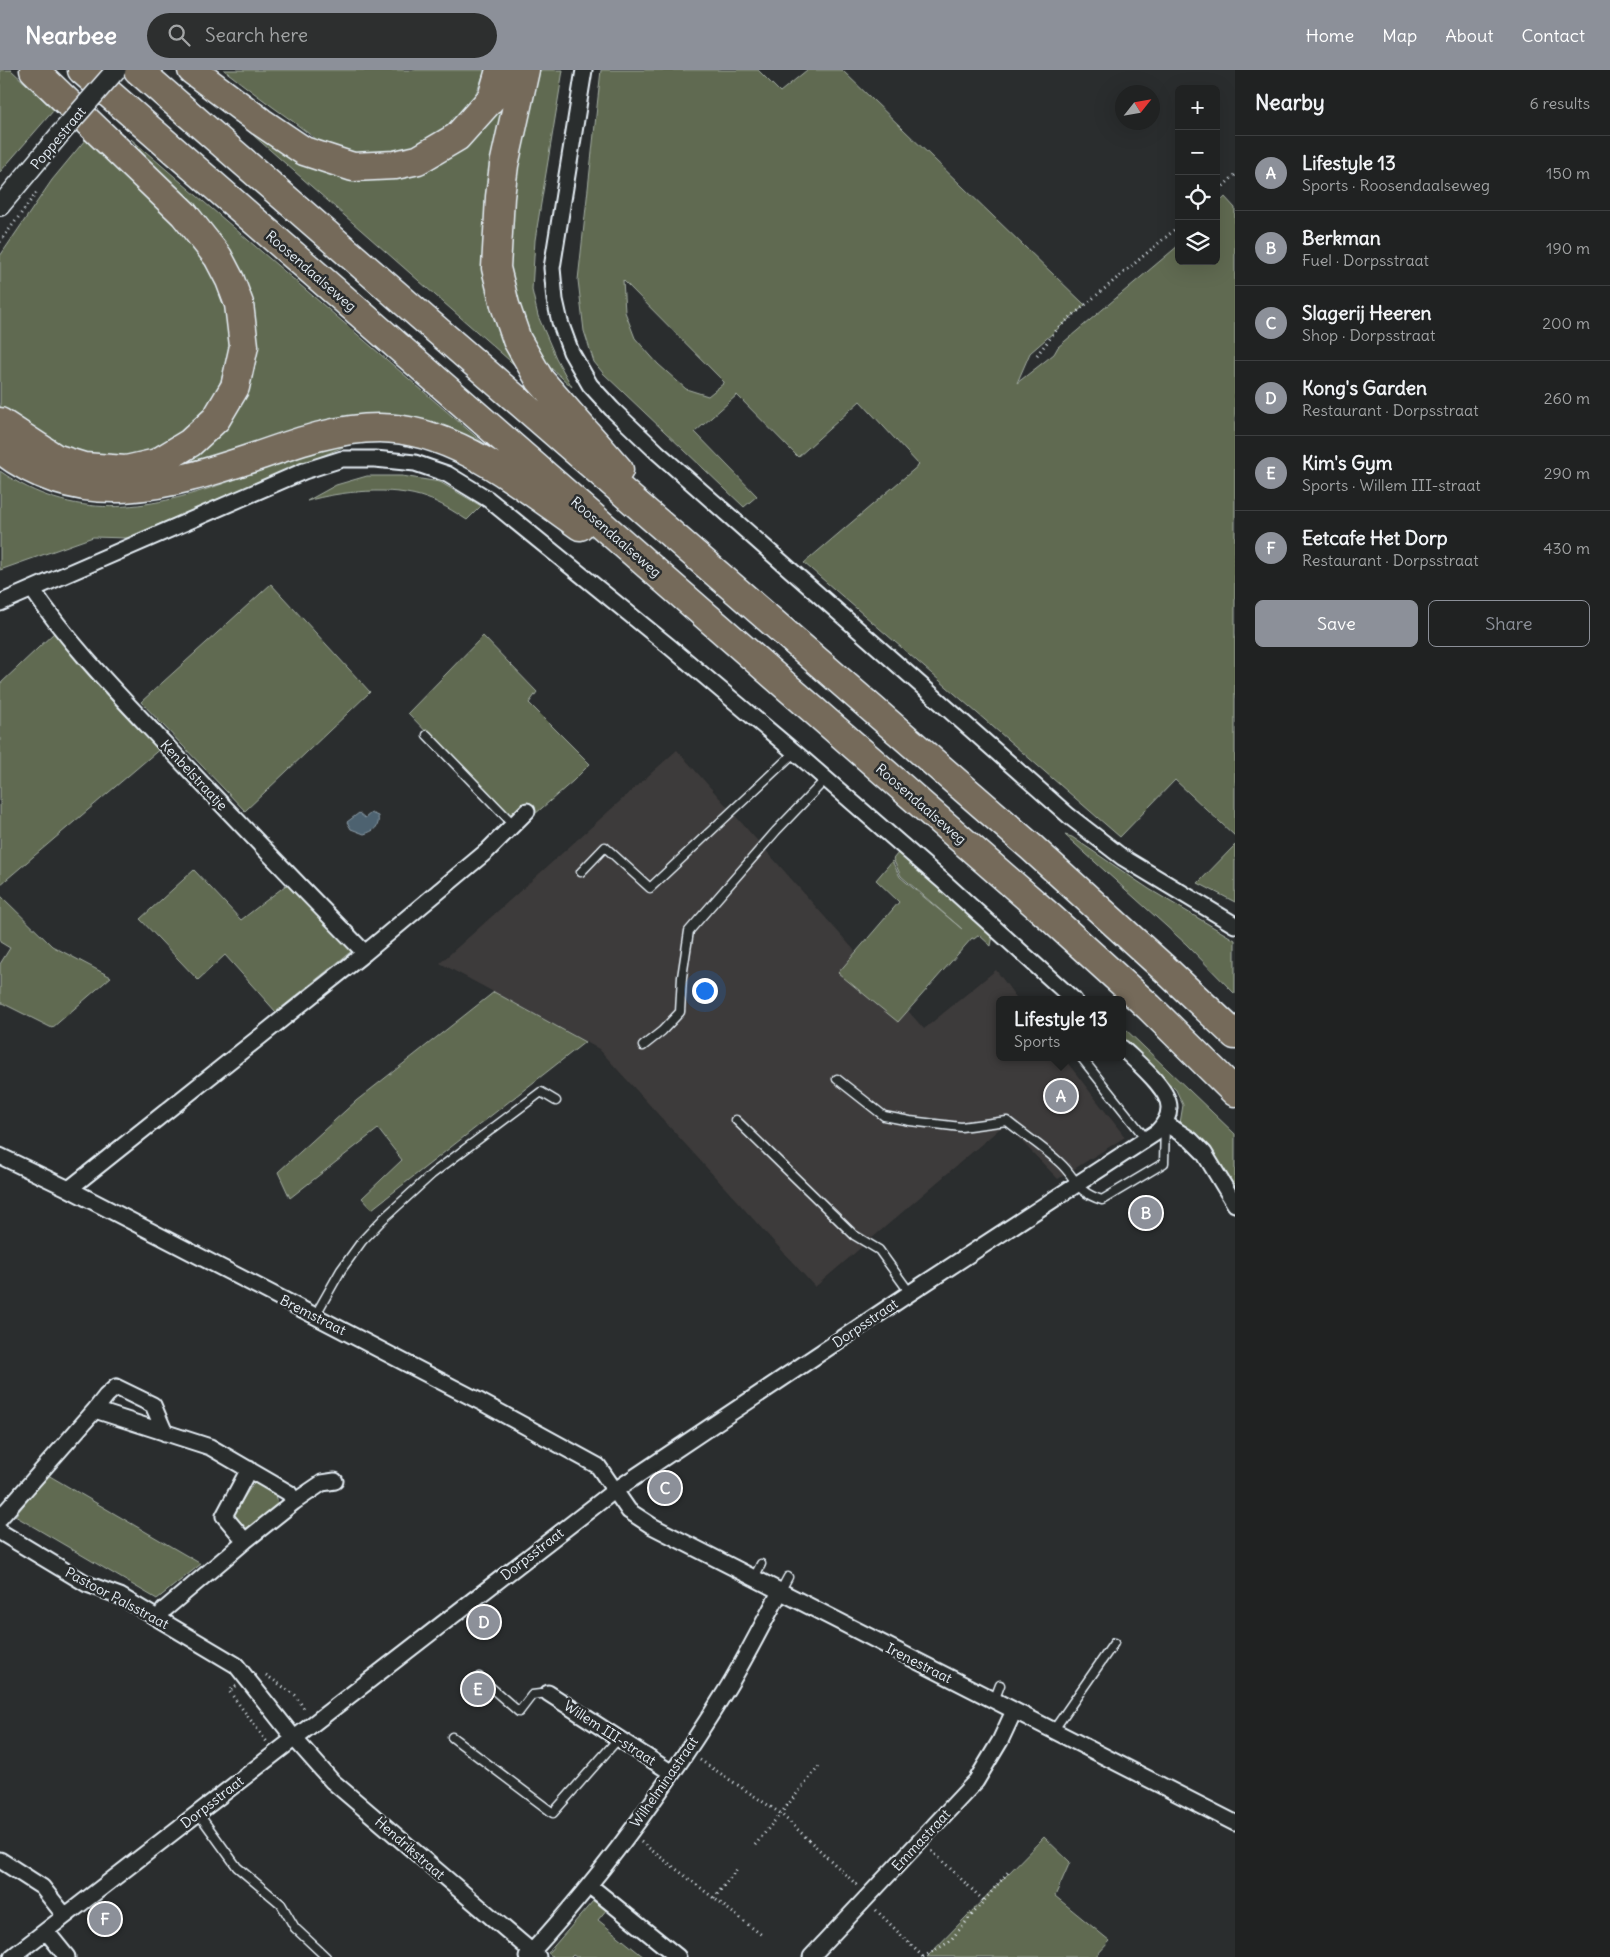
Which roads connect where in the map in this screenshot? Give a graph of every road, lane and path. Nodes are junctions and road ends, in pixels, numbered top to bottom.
1 (34, 70) edge
2 (82, 70) edge
3 (116, 70) edge
4 (138, 70) edge
5 (192, 70) edge
6 (500, 70) edge
7 (525, 70) edge
8 (584, 70) edge
9 (1235, 175) edge
10 (1220, 189) edge
11 (39, 190) dead end
12 (0, 206) edge
13 (1175, 229) edge
14 (0, 242) edge
15 (1037, 355) dead end
16 (0, 422) edge
17 (0, 448) edge
18 (689, 550) junction
19 (32, 589) junction
20 (686, 598) junction
21 (0, 602) edge
22 (427, 735) dead end
23 (795, 752) junction
24 (826, 779) junction
25 (526, 811) dead end
26 (513, 824) junction
27 (581, 872) dead end
28 (1235, 925) edge
29 (365, 954) junction
30 (1070, 996) edge
31 (1235, 1035) edge
32 (643, 1046) dead end
33 (1126, 1052) edge
34 (1084, 1061) edge
35 (837, 1079) dead end
36 (1235, 1092) edge
37 (556, 1101) dead end
38 (736, 1120) dead end
39 (1165, 1124) junction
40 (1147, 1140) junction
41 (0, 1156) edge
42 (1076, 1184) junction
43 (69, 1190) junction
44 (1235, 1204) edge
45 (910, 1293) junction
46 (315, 1316) junction
47 (95, 1410) junction
48 (165, 1433) junction
49 (249, 1469) junction
50 (335, 1481) dead end
51 (614, 1491) junction
52 (294, 1502) junction
53 (0, 1518) edge
54 (0, 1530) edge
55 (244, 1541) junction
56 (761, 1564) dead end
57 (788, 1577) dead end
58 (754, 1578) junction
59 (780, 1592) junction
60 (158, 1619) junction
61 (1114, 1643) dead end
62 (236, 1665) junction
63 (479, 1677) dead end
64 (246, 1678) junction
65 (1000, 1685) dead end
66 (548, 1693) joint
67 (994, 1701) junction
68 (306, 1711) dead end
69 (1014, 1711) junction
70 (1053, 1730) junction
71 (452, 1737) dead end
72 (294, 1738) junction
73 (619, 1738) junction
74 (686, 1752) junction
75 (276, 1753) junction
76 (821, 1764) dead end
77 (672, 1773) junction
78 (198, 1813) junction
79 (780, 1813) junction
80 (1235, 1822) edge
81 (629, 1832) junction
82 (921, 1840) junction
83 (755, 1845) dead end
84 (0, 1860) edge
85 (738, 1868) dead end
86 (1009, 1871) dead end
87 (590, 1886) junction
88 (714, 1898) junction
89 (866, 1898) junction
90 (984, 1901) junction
91 (65, 1916) junction
92 (46, 1931) junction
93 (763, 1936) dead end
94 (532, 1955) edge
95 (12, 1957) edge
96 (67, 1957) edge
97 (326, 1957) edge
98 (678, 1957) edge
99 (811, 1957) edge
100 (923, 1957) edge

1 - 16 highway
2 - 20 highway, Roosendaalseweg
3 - 12 street, Poppestraat, bridge
4 - 18 highway
5 - 6 highway
7 - 18 highway
8 - 28 street
9 - 10 path
11 - 14 path, Poppestraat
13 - 15 path
17 - 20 highway
18 - 31 highway
19 - 21 street
19 - 23 street
19 - 29 street, Kenbelstraatje
20 - 36 highway, Roosendaalseweg
22 - 26 lane
23 - 24 street
23 - 27 lane
24 - 30 street
24 - 32 lane
25 - 26 street
26 - 29 street
29 - 43 street
33 - 39 street
34 - 40 lane
35 - 42 lane
37 - 46 lane
38 - 45 lane
39 - 40 street, Dorpsstraat
39 - 42 lane
39 - 44 street
40 - 42 street, Dorpsstraat
41 - 43 street, Bremstraat
42 - 45 street, Dorpsstraat
43 - 46 street, Bremstraat
45 - 51 street, Dorpsstraat
46 - 51 street, Bremstraat
47 - 48 street
47 - 48 street
47 - 53 street
48 - 49 street
49 - 52 street
49 - 55 street
50 - 52 street
51 - 58 street, Irenestraat
51 - 72 street, Dorpsstraat
52 - 55 street
54 - 60 street, Pastoor Palsstraat
55 - 60 street
56 - 58 lane
57 - 59 lane
58 - 59 street, Irenestraat
59 - 67 street, Irenestraat
59 - 74 street, Wilhelminastraat
60 - 62 street, Pastoor Palsstraat
61 - 70 lane
62 - 64 street, Pastoor Palsstraat
62 - 68 path
63 - 66 lane
64 - 72 street, Pastoor Palsstraat
64 - 75 path
65 - 67 lane
66 - 73 street, Willem III-straat
67 - 69 street, Irenestraat
69 - 70 street, Irenestraat
69 - 82 street, Emmastraat
70 - 80 street, Irenestraat
71 - 73 lane
72 - 75 street, Dorpsstraat
72 - 94 street, Hendrikstraat
73 - 77 street, Willem III-straat
74 - 77 street, Wilhelminastraat
74 - 79 path
75 - 78 street, Dorpsstraat
76 - 79 path
77 - 81 street, Wilhelminastraat
78 - 91 street, Dorpsstraat
78 - 97 lane
79 - 83 path
79 - 89 path
81 - 87 street, Wilhelminastraat
81 - 88 path
82 - 89 street, Emmastraat
82 - 90 path
84 - 91 street
85 - 88 path
86 - 90 path
87 - 94 street, Wilhelminastraat
87 - 98 street
88 - 93 path
89 - 99 street, Emmastraat
89 - 100 path
90 - 100 path
91 - 92 street, Dorpsstraat
92 - 95 street, Dorpsstraat
92 - 96 street

